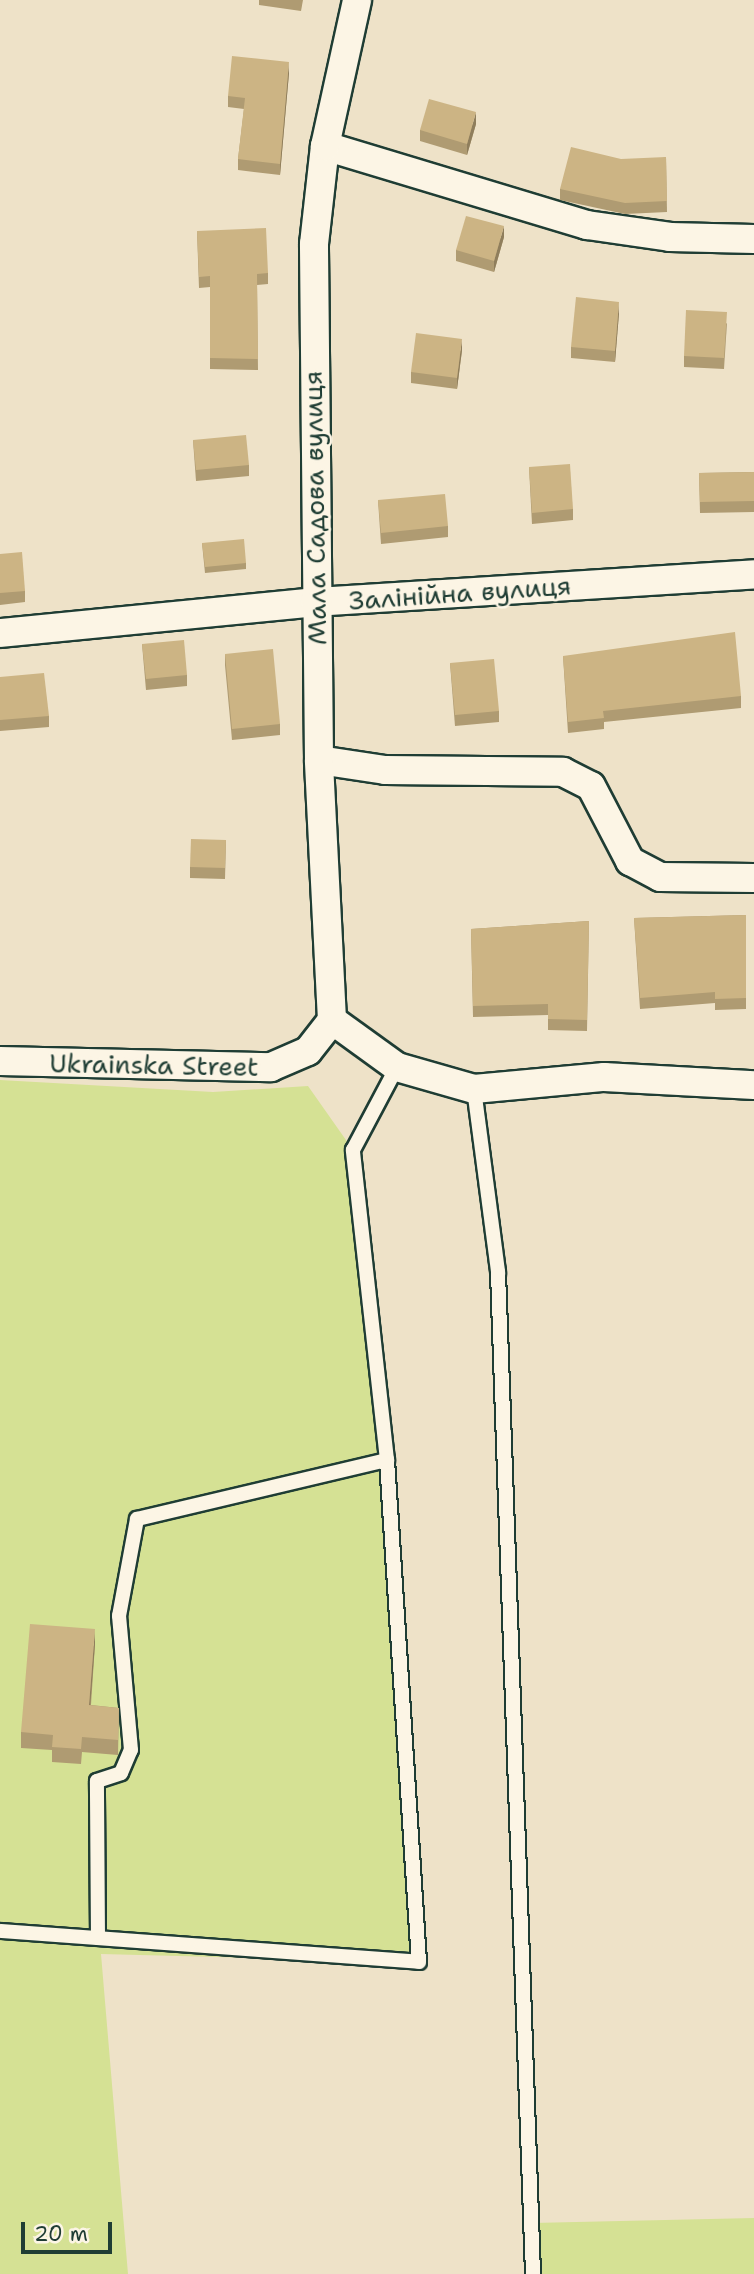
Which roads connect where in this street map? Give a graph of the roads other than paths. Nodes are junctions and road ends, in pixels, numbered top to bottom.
1 (357, 0) edge
2 (325, 146) junction
3 (754, 239) edge
4 (754, 575) edge
5 (315, 602) junction
6 (0, 632) edge
7 (319, 760) junction
8 (754, 878) edge
9 (332, 1020) junction
10 (0, 1061) edge
11 (397, 1067) junction
12 (754, 1085) edge
13 (474, 1089) junction
14 (387, 1460) junction
15 (0, 1931) edge
16 (98, 1938) junction
17 (533, 2274) edge

1 - 2 street, Мала Садова вулиця
2 - 3 street
2 - 5 street, Мала Садова вулиця
4 - 5 street, Залінійна вулиця
5 - 6 street, Залінійна вулиця
5 - 7 street, Мала Садова вулиця
7 - 8 street
7 - 9 street, Мала Садова вулиця
9 - 10 street, Ukrainska Street
9 - 11 street
11 - 13 street
11 - 14 lane
12 - 13 street
13 - 17 lane
14 - 16 lane
14 - 16 lane
15 - 16 lane

